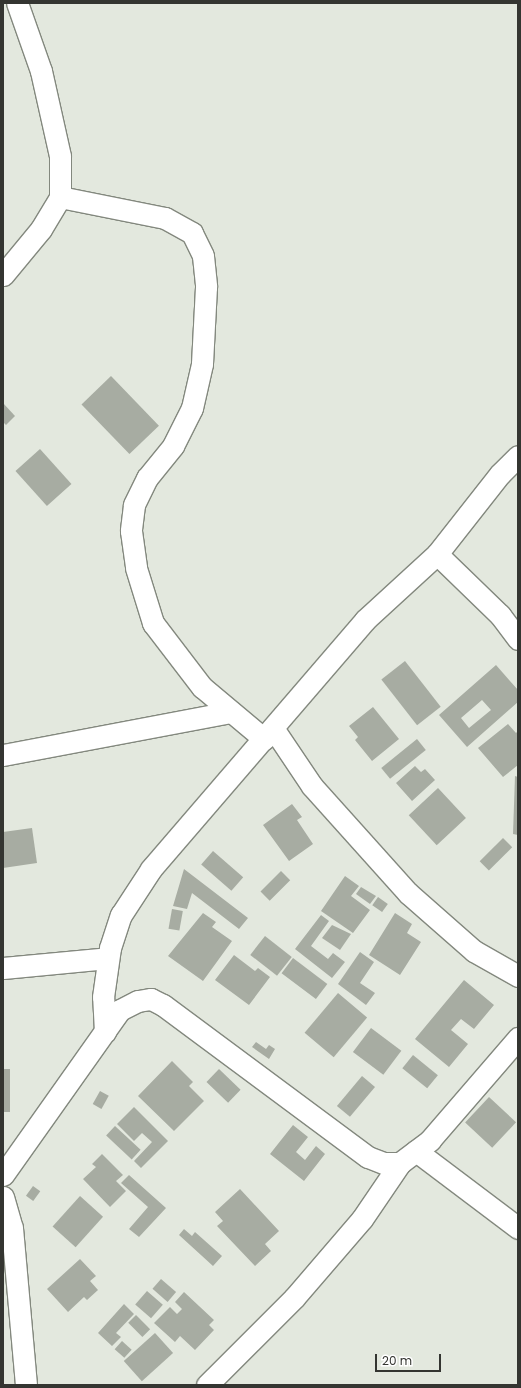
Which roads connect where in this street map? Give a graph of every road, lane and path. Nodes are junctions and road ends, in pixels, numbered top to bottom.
1 (17, 3) edge
2 (60, 197) junction
3 (3, 275) edge
4 (518, 456) edge
5 (437, 554) junction
6 (518, 638) edge
7 (231, 712) junction
8 (269, 734) junction
9 (3, 755) edge
10 (108, 958) junction
11 (3, 968) edge
12 (518, 976) edge
13 (105, 1032) junction
14 (518, 1038) edge
15 (408, 1157) junction
16 (3, 1175) edge
17 (3, 1197) edge
18 (518, 1228) edge
19 (26, 1385) edge
20 (207, 1385) edge

1 - 2 street
2 - 3 street
2 - 7 street
4 - 5 street
5 - 6 street
5 - 8 street
7 - 8 street
7 - 9 street
8 - 10 street
8 - 12 street
10 - 11 street
10 - 13 street
13 - 15 street
13 - 16 street
14 - 15 street
15 - 18 street
15 - 20 street
17 - 19 street

